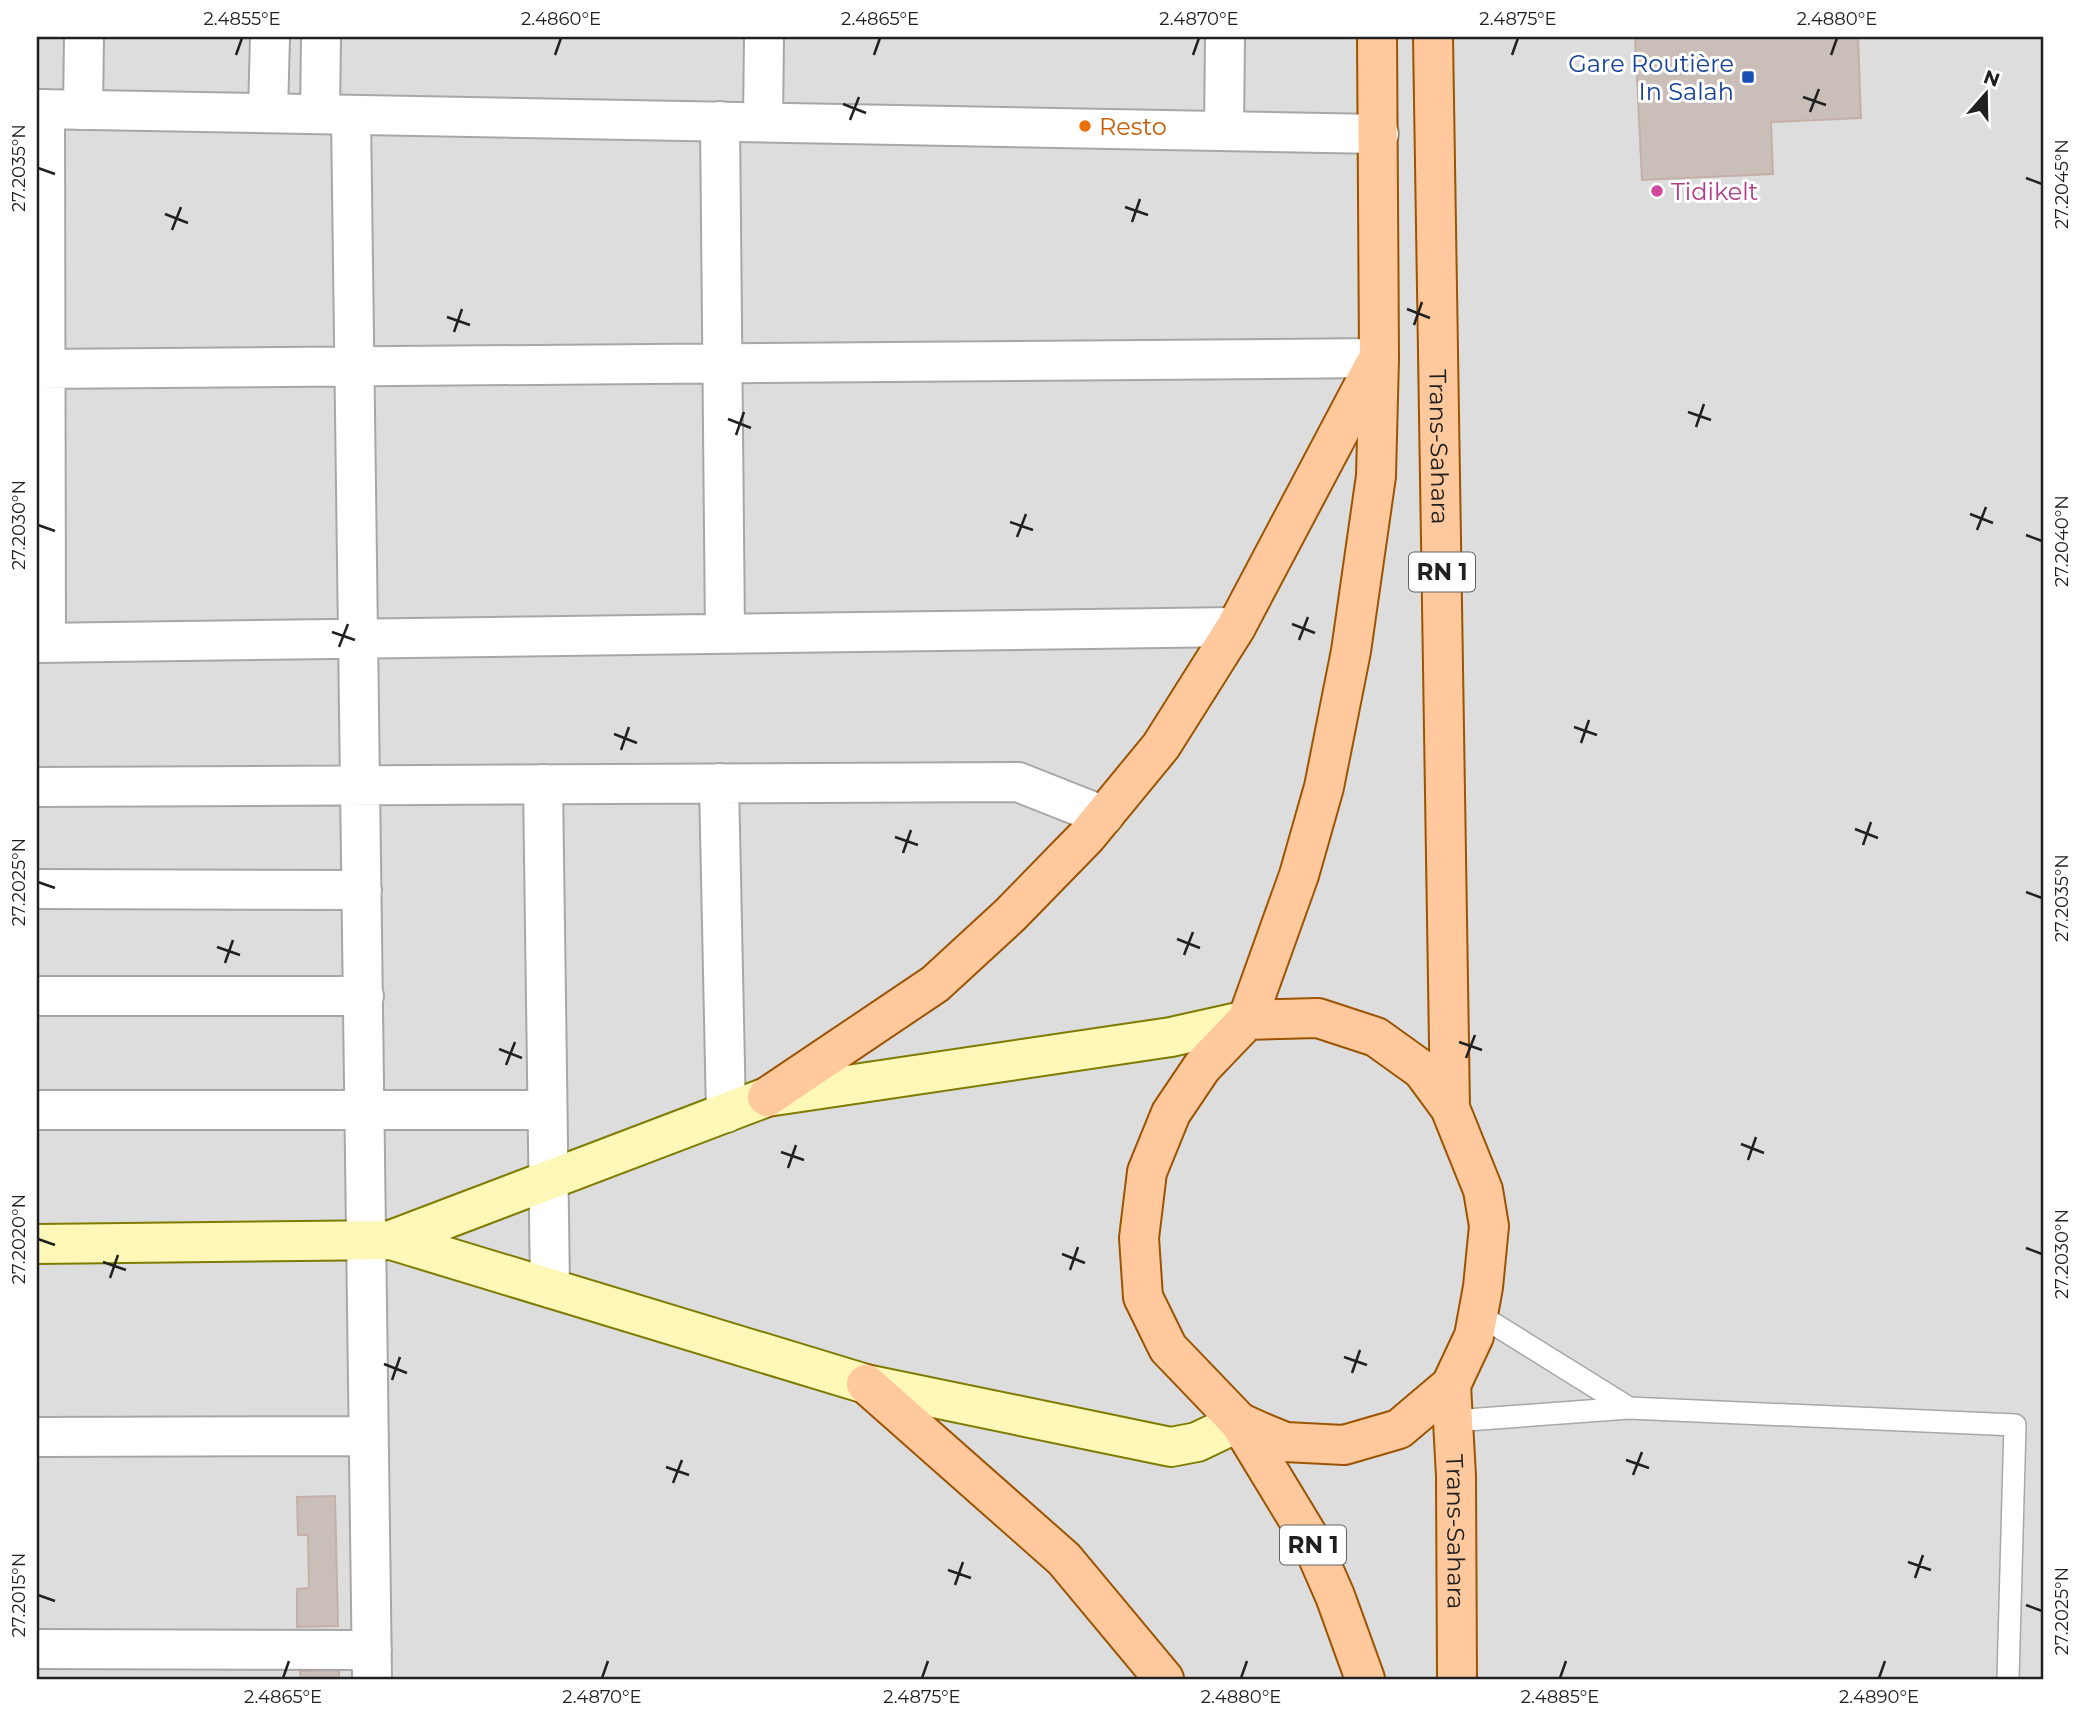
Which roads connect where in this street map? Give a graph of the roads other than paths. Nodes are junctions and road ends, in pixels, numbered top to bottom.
1 (84, 37) edge
2 (270, 37) edge
3 (321, 37) edge
4 (764, 37) edge
5 (1225, 37) edge
6 (1377, 37) edge
7 (1433, 37) edge
8 (41, 109) edge
9 (83, 110) junction
10 (268, 113) junction
11 (336, 115) junction
12 (720, 121) junction
13 (763, 122) junction
14 (1224, 131) junction
15 (1379, 134) junction
16 (1379, 358) junction
17 (722, 363) junction
18 (355, 366) junction
19 (41, 369) edge
20 (1236, 627) junction
21 (725, 634) junction
22 (359, 639) junction
23 (41, 643) edge
24 (719, 783) junction
25 (543, 784) junction
26 (360, 785) junction
27 (37, 787) edge
28 (1104, 816) junction
29 (37, 889) edge
30 (362, 890) junction
31 (37, 996) edge
32 (363, 996) junction
33 (1247, 1020) junction
34 (767, 1097) junction
35 (1450, 1108) junction
36 (37, 1110) edge
37 (365, 1110) junction
38 (548, 1110) junction
39 (726, 1113) junction
40 (548, 1179) junction
41 (379, 1240) junction
42 (37, 1244) edge
43 (550, 1288) junction
44 (1478, 1314) junction
45 (866, 1384) junction
46 (1452, 1403) junction
47 (1629, 1408) junction
48 (1239, 1422) junction
49 (369, 1436) junction
50 (37, 1437) edge
51 (37, 1649) edge
52 (372, 1665) edge
53 (1164, 1679) edge
54 (1365, 1679) edge
55 (1457, 1679) edge
56 (2008, 1679) edge

1 - 9 street
2 - 10 street
3 - 11 street
4 - 13 street
5 - 14 street
6 - 15 main road
7 - 35 main road, Trans-Sahara / RN 1
8 - 9 street
8 - 19 street
9 - 10 street
10 - 11 street
11 - 12 street
11 - 18 street
12 - 13 street
12 - 17 street
13 - 14 street
14 - 15 street
15 - 16 main road
16 - 17 street
16 - 20 main road
16 - 33 main road
17 - 18 street
17 - 21 street
18 - 19 street
18 - 22 street
19 - 23 street
20 - 21 street
20 - 28 main road
21 - 22 street
22 - 23 street
22 - 26 street
24 - 25 street
24 - 28 street
24 - 39 street
25 - 26 street
25 - 38 street
26 - 27 street
26 - 30 street
28 - 34 main road
29 - 30 street
30 - 32 street
31 - 32 street
32 - 37 street
33 - 34 main road
33 - 35 main road
33 - 48 main road
34 - 39 main road
35 - 44 main road
36 - 37 street
37 - 38 street
37 - 41 street
38 - 40 street
39 - 40 main road
40 - 41 main road
40 - 43 street
41 - 42 main road
41 - 43 main road
41 - 49 street
43 - 45 main road
44 - 46 main road
44 - 47 lane
45 - 48 main road
45 - 53 main road
46 - 47 lane
46 - 48 main road
46 - 55 main road, Trans-Sahara
47 - 56 lane
48 - 54 main road, RN 1
49 - 50 street
49 - 52 street
51 - 52 street

